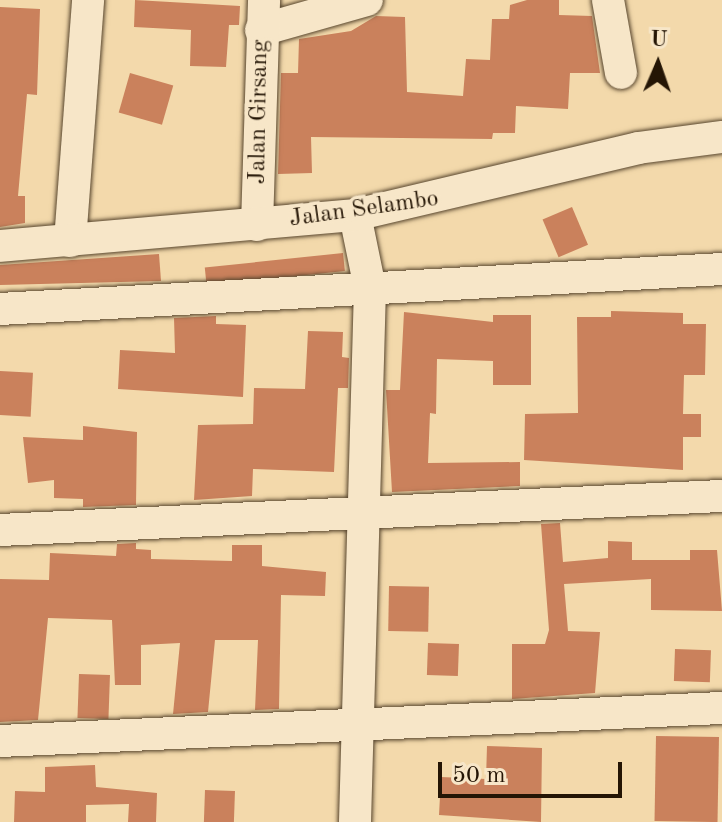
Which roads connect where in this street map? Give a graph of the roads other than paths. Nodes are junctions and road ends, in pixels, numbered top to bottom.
1 (88, 0) edge
2 (367, 0) edge
3 (608, 0) edge
4 (262, 15) edge
5 (621, 73) dead end
6 (722, 137) edge
7 (355, 215) junction
8 (257, 225) junction
9 (70, 241) junction
10 (0, 246) edge
11 (722, 269) edge
12 (370, 288) junction
13 (0, 309) edge
14 (722, 496) edge
15 (362, 509) junction
16 (0, 530) edge
17 (722, 708) edge
18 (358, 728) junction
19 (0, 741) edge
20 (355, 822) edge

1 - 9 street
2 - 4 street
3 - 5 street
4 - 8 street, Jalan Girsang
6 - 7 street, Jalan Selambo
7 - 8 street, Jalan Selambo
7 - 12 street
8 - 9 street, Jalan Selambo
9 - 10 street, Jalan Selambo
11 - 12 street
12 - 13 street
12 - 15 street
14 - 15 street
15 - 16 street
15 - 18 street
17 - 18 street
18 - 19 street
18 - 20 street

